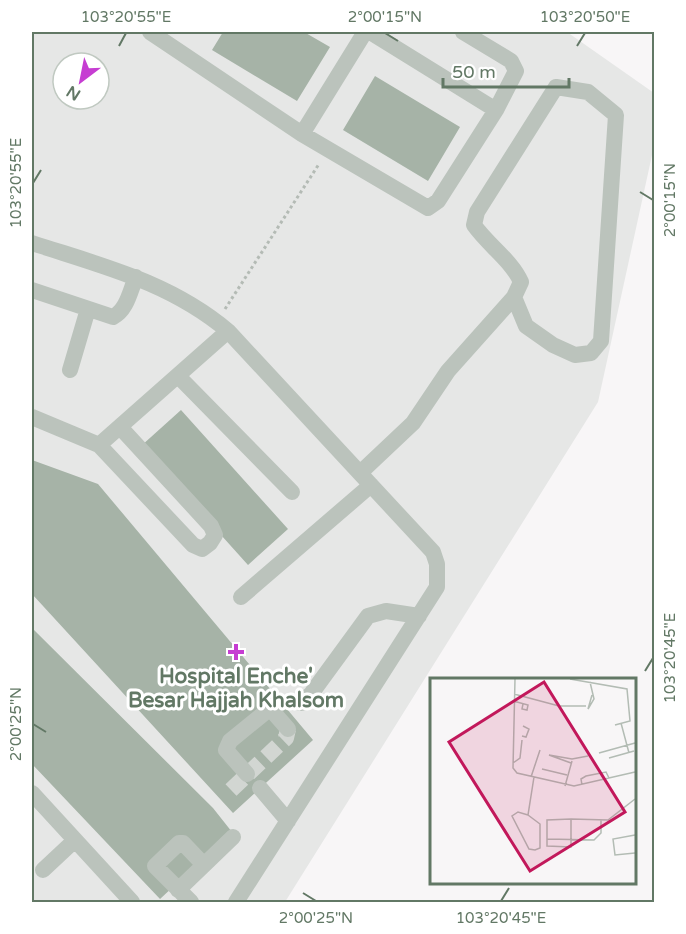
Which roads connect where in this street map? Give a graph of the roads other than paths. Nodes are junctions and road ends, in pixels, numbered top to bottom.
1 (150, 32) edge
2 (365, 32) edge
3 (370, 32) edge
4 (463, 32) edge
5 (496, 110) junction
6 (302, 134) junction
7 (32, 243) edge
8 (136, 277) junction
9 (32, 290) edge
10 (514, 297) junction
11 (88, 309) junction
12 (222, 326) junction
13 (70, 370) dead end
14 (178, 376) junction
15 (32, 417) edge
16 (120, 426) junction
17 (99, 445) junction
18 (366, 479) junction
19 (292, 492) dead end
20 (241, 597) dead end
21 (418, 616) junction
22 (301, 703) dead end
23 (288, 729) dead end
24 (247, 774) dead end
25 (260, 789) dead end
26 (32, 794) edge
27 (288, 821) junction
28 (233, 837) dead end
29 (74, 841) junction
30 (204, 865) junction
31 (43, 870) dead end
32 (178, 890) junction
33 (132, 903) edge
34 (190, 903) edge
35 (236, 903) edge

1 - 6 street
2 - 6 street
3 - 5 street
4 - 5 street
5 - 6 street
7 - 8 street
8 - 11 street
8 - 12 street
9 - 11 street
10 - 10 street
10 - 18 street
11 - 13 street
12 - 14 street
12 - 18 street
14 - 16 street
14 - 19 street
15 - 17 street
16 - 17 street
16 - 17 street
18 - 20 street
18 - 21 street
21 - 22 street
21 - 27 street
23 - 24 street
25 - 27 street
26 - 29 street
27 - 35 street
28 - 30 street
29 - 31 street
29 - 33 street
30 - 32 street
30 - 32 street
32 - 34 street

